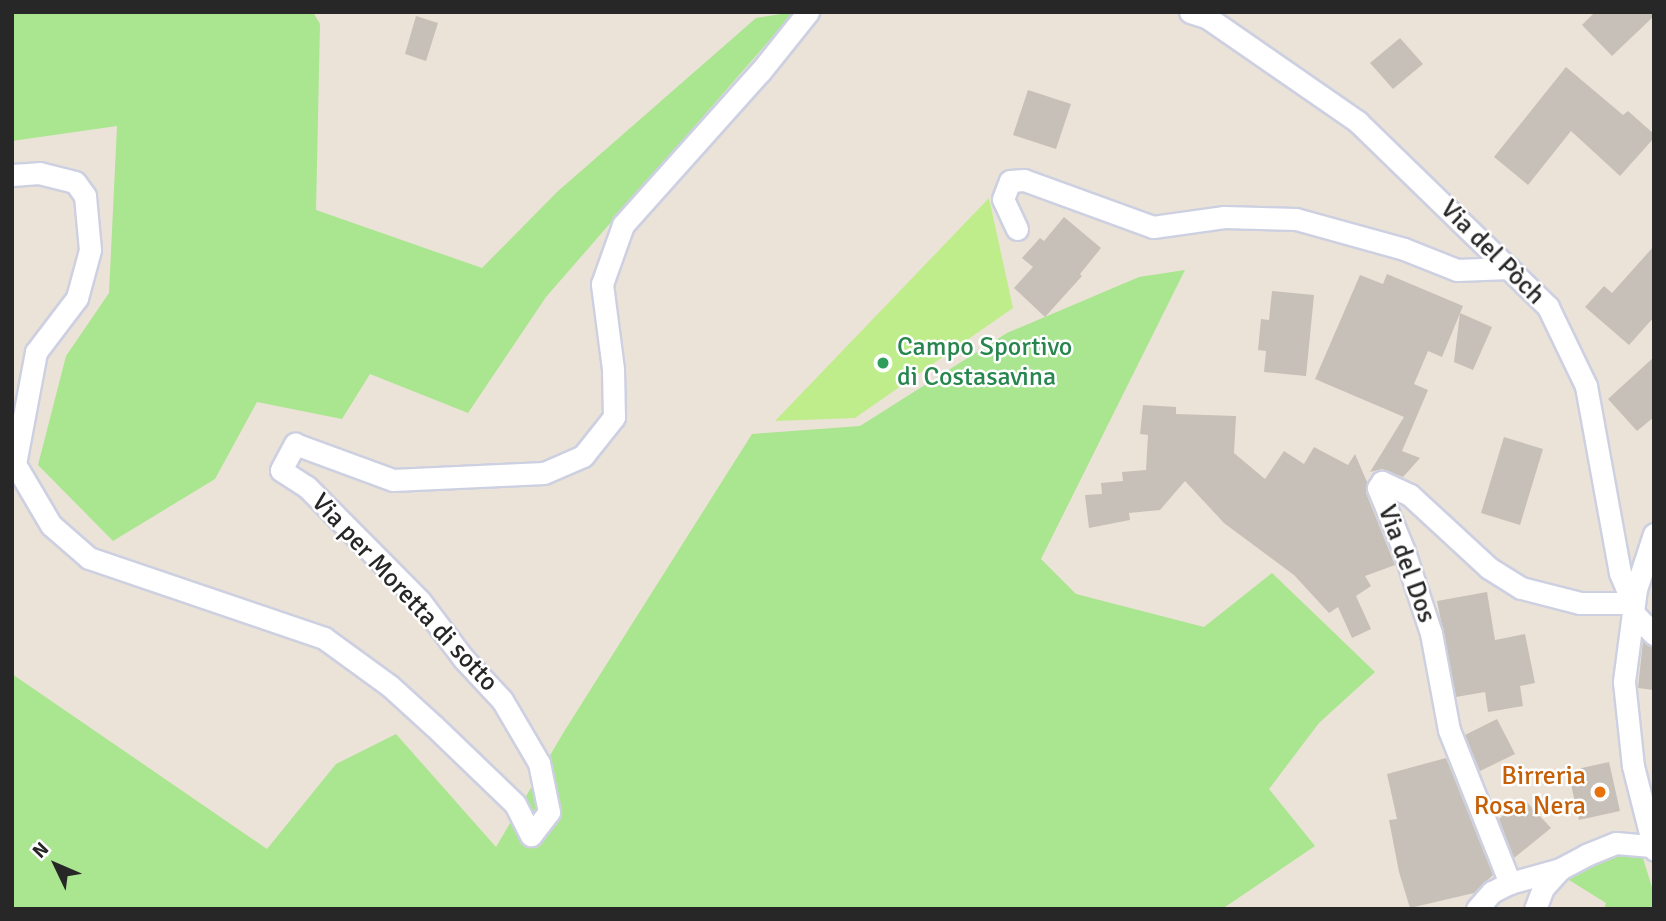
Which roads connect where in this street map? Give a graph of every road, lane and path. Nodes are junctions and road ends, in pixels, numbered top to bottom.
1 (808, 12) edge
2 (1190, 12) edge
3 (12, 175) edge
4 (1017, 229) dead end
5 (1509, 268) junction
6 (1654, 534) edge
7 (1639, 597) edge
8 (1654, 634) edge
9 (1654, 758) edge
10 (1633, 766) junction
11 (1653, 847) edge
12 (1560, 869) junction
13 (1510, 883) junction
14 (1477, 909) edge
15 (1535, 909) edge

1 - 3 street, Via per Moretta di sotto
2 - 5 street, Via del Pòch
4 - 5 street
5 - 7 street, Via del Pòch
6 - 7 street
7 - 8 street
7 - 10 street
7 - 13 street, Via del Dos
9 - 10 street
10 - 11 street
11 - 12 street
12 - 13 street
12 - 15 street
13 - 14 street

